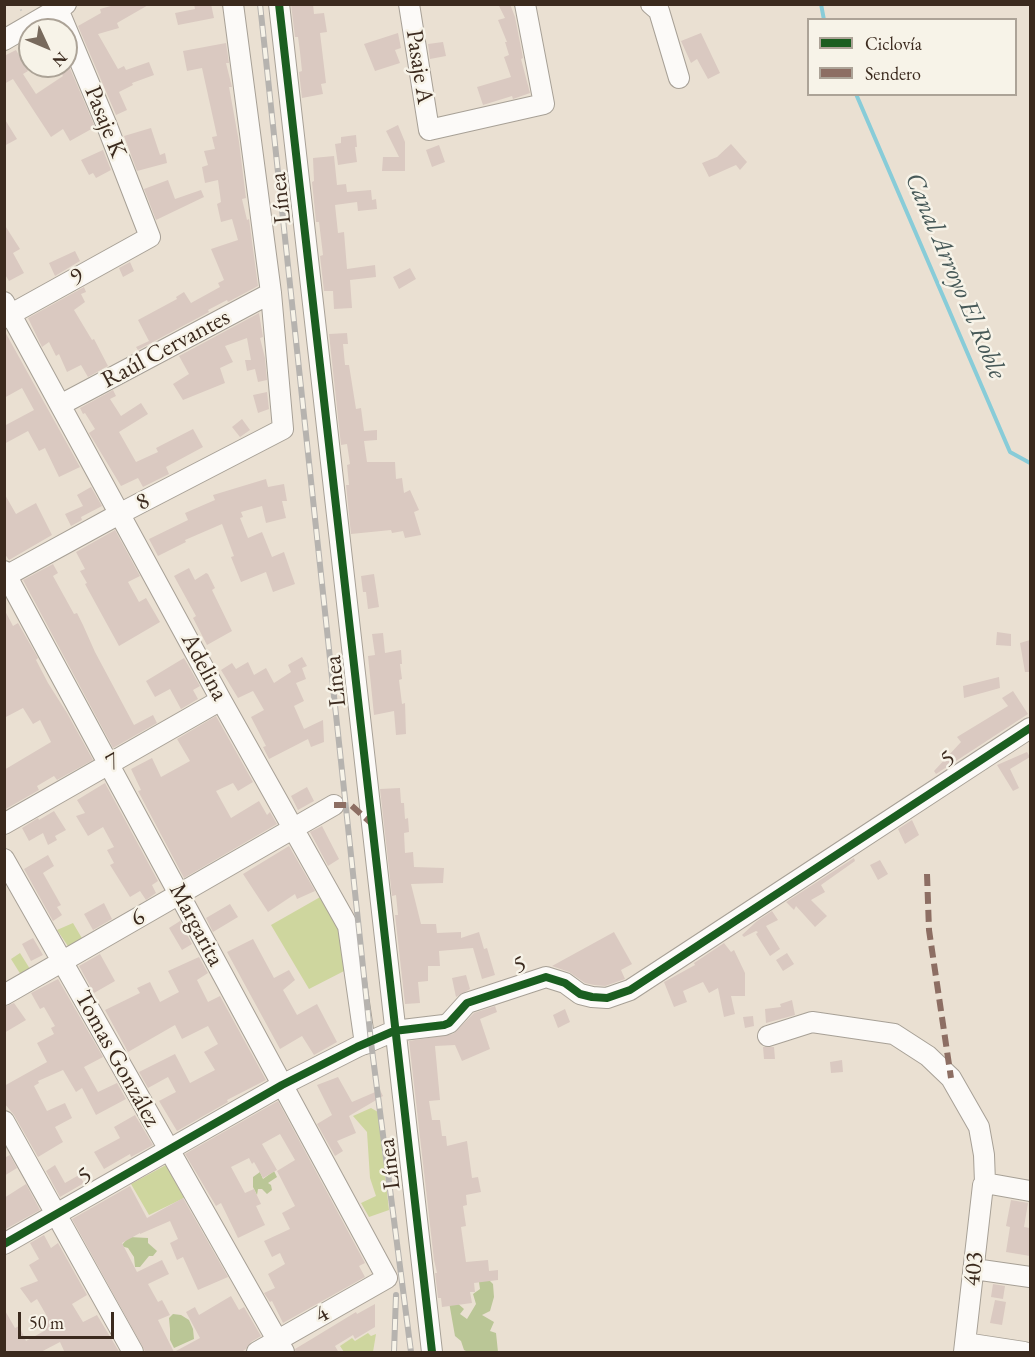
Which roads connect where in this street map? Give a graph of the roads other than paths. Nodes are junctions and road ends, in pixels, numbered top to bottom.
1 (233, 4) edge
2 (279, 4) edge
3 (409, 4) edge
4 (525, 4) edge
5 (651, 4) edge
6 (62, 7) edge
7 (4, 39) edge
8 (680, 78) dead end
9 (150, 237) joint
10 (271, 293) junction
11 (7, 311) edge
12 (62, 404) junction
13 (284, 429) joint
14 (121, 513) junction
15 (5, 575) edge
16 (221, 700) junction
17 (1030, 728) edge
18 (109, 764) junction
19 (334, 805) dead end
20 (4, 824) edge
21 (292, 827) junction
22 (4, 859) edge
23 (179, 894) junction
24 (63, 961) junction
25 (4, 995) edge
26 (394, 1031) junction
27 (768, 1036) dead end
28 (365, 1044) junction
29 (282, 1085) junction
30 (4, 1121) edge
31 (169, 1150) junction
32 (984, 1184) junction
33 (1030, 1191) edge
34 (56, 1215) junction
35 (4, 1244) edge
36 (974, 1269) junction
37 (1030, 1277) edge
38 (387, 1278) joint
39 (280, 1347) edge
40 (964, 1348) edge
41 (133, 1353) edge
42 (257, 1353) edge
43 (432, 1353) edge
44 (1024, 1353) edge

1 - 10 street, Línea
2 - 26 street, Línea
3 - 4 street, Pasaje A
5 - 8 street
6 - 7 street
6 - 9 street, Pasaje K
9 - 11 street, 9
10 - 12 street, Raúl Cervantes
10 - 13 street, Línea
11 - 12 street, Adelina
12 - 14 street, Adelina
13 - 14 street, 8
14 - 15 street, 8
14 - 16 street, Adelina
15 - 18 street, Margarita
16 - 18 street, 7
16 - 21 street, Adelina
17 - 26 street, 5
18 - 20 street, 7
18 - 23 street, Margarita
19 - 21 street, 6
21 - 23 street, 6
21 - 28 street, Adelina
22 - 24 street, Tomas González
23 - 24 street, 6
23 - 29 street, Margarita
24 - 25 street, 6
24 - 31 street, Tomas González
26 - 28 street, 5
26 - 43 street, Línea
27 - 32 street, 403
28 - 29 street, 5
29 - 31 street, 5
29 - 38 street, Margarita
30 - 34 street
31 - 34 street, 5
31 - 39 street, Tomas González
32 - 33 street
32 - 36 street, 403
34 - 35 street, 5
34 - 41 street
36 - 37 street
36 - 40 street, 403
38 - 39 street, 4
39 - 42 street, 4
40 - 44 street

